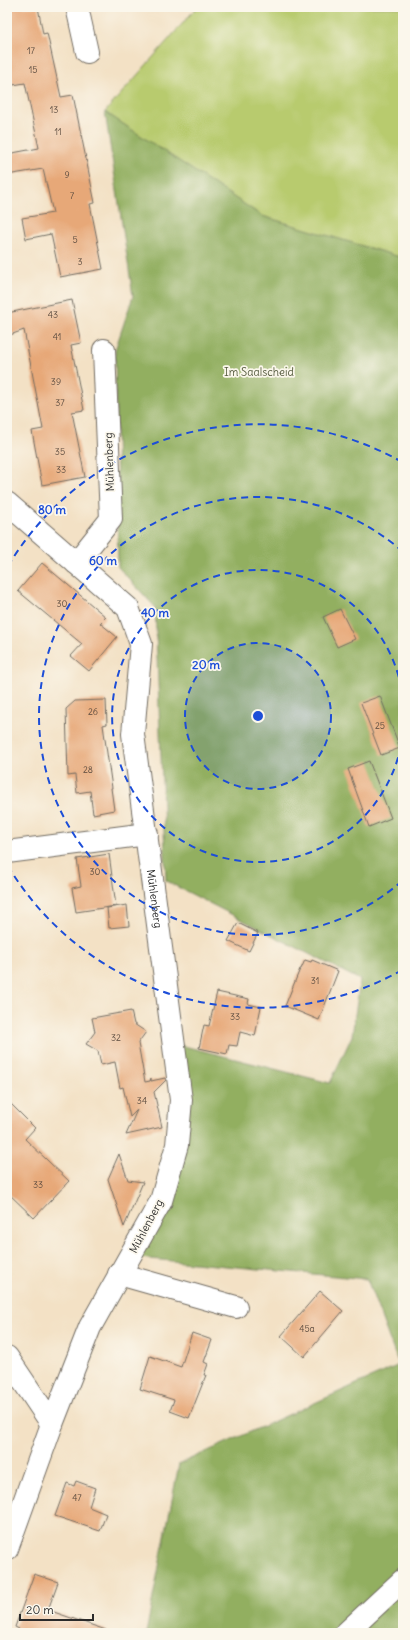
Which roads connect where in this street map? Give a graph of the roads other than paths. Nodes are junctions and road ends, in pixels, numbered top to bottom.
1 (76, 7) edge
2 (87, 52) dead end
3 (104, 350) dead end
4 (7, 503) edge
5 (76, 563) junction
6 (147, 834) junction
7 (7, 852) edge
8 (119, 1274) junction
9 (236, 1307) dead end
10 (7, 1357) edge
11 (52, 1424) junction
12 (7, 1549) edge
13 (403, 1580) edge
14 (346, 1633) edge

1 - 2 street
3 - 5 street, Mühlenberg
4 - 5 street
5 - 6 street, Mühlenberg
6 - 7 street
6 - 8 street, Mühlenberg
8 - 9 street
8 - 11 street, Mühlenberg
10 - 11 street
11 - 12 street, Mühlenberg
13 - 14 street

